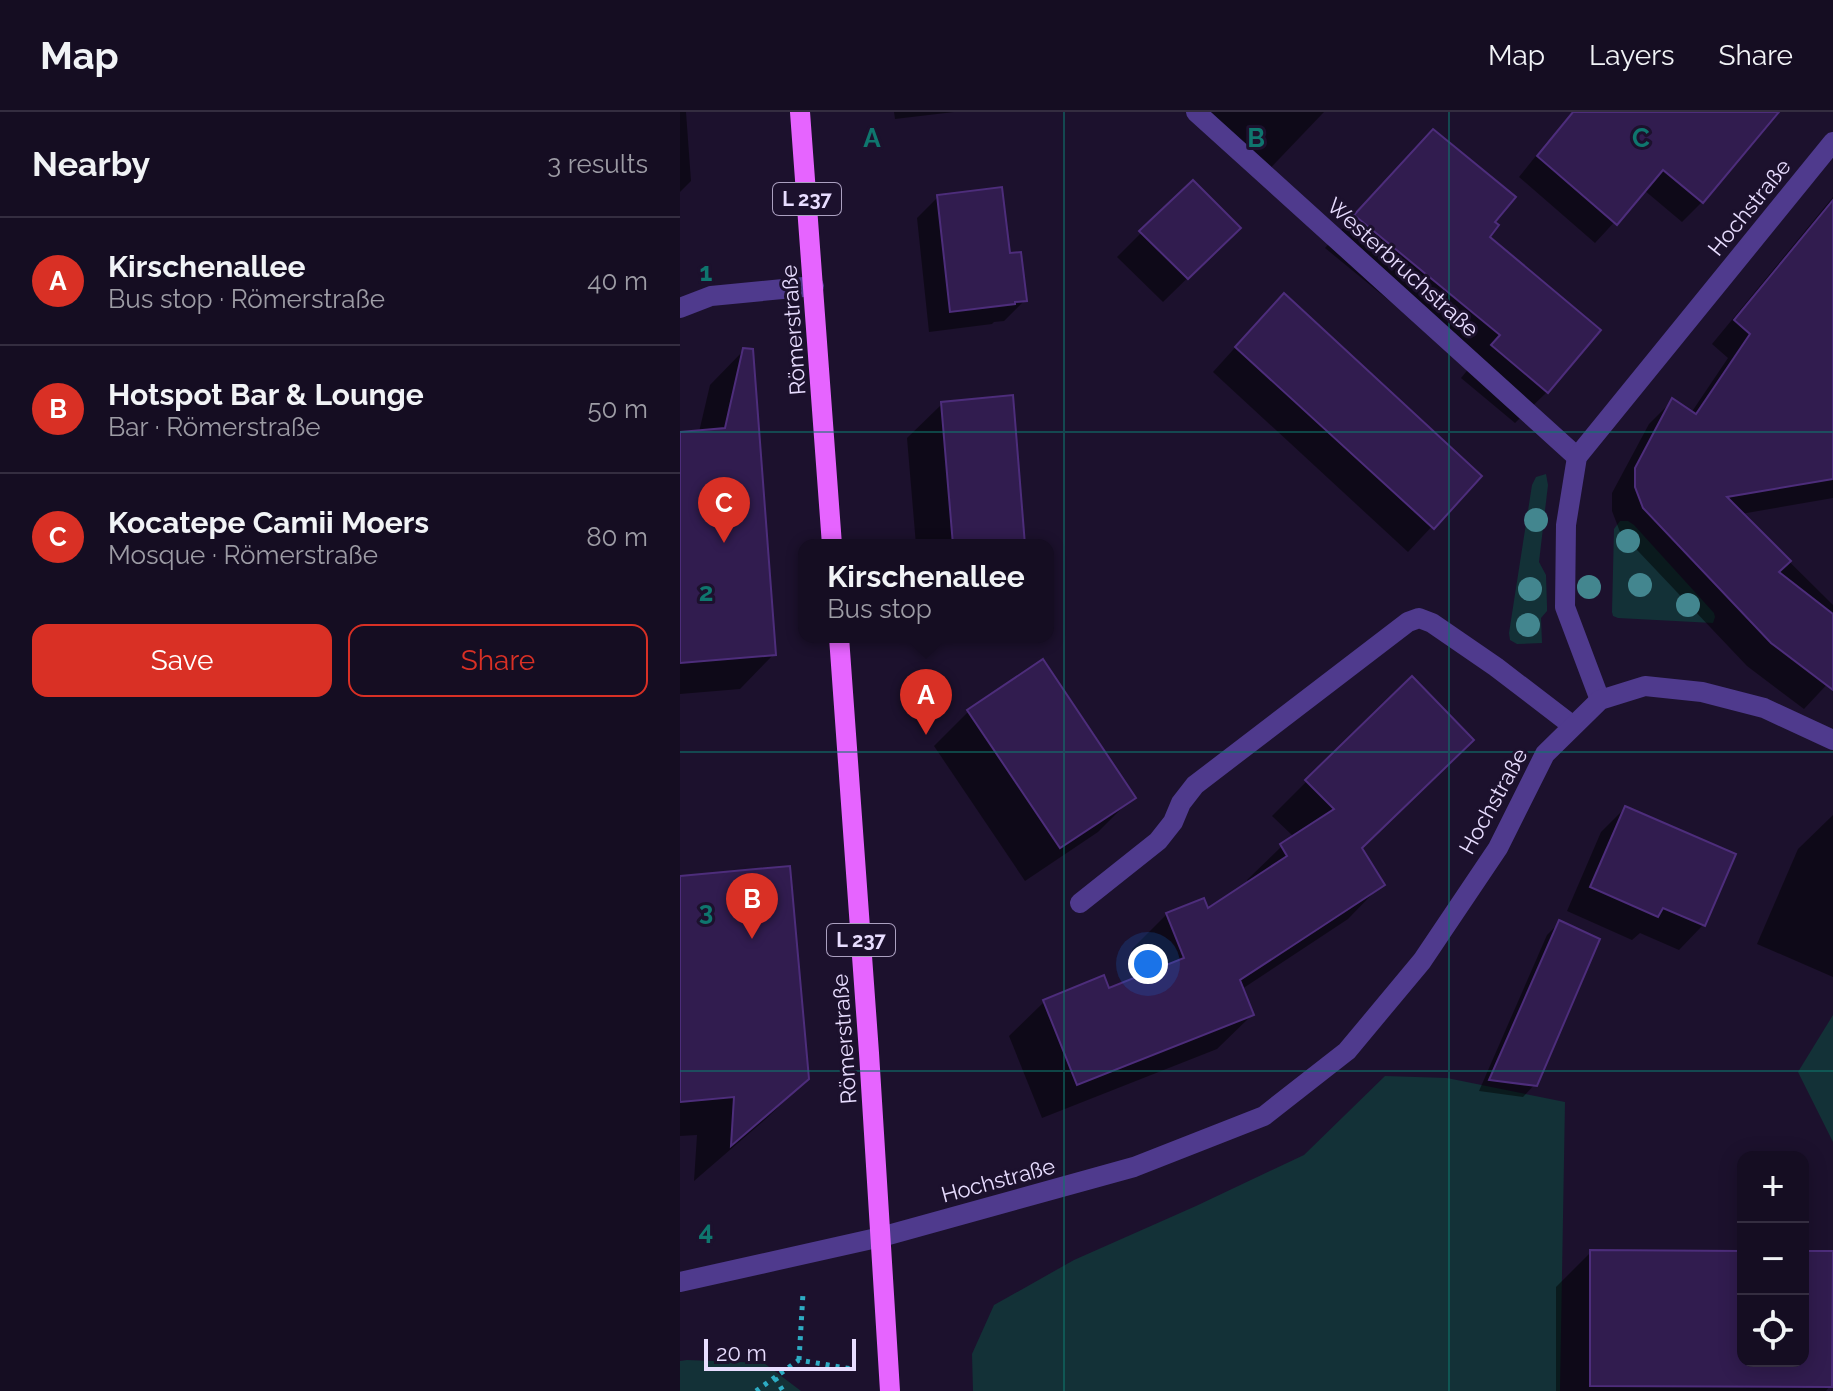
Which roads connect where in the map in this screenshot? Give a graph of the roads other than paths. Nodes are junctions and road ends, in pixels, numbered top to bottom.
1 (800, 112) edge
2 (1196, 112) edge
3 (1833, 142) edge
4 (814, 286) junction
5 (680, 308) edge
6 (1577, 457) junction
7 (832, 539) edge
8 (839, 643) edge
9 (1600, 700) junction
10 (1573, 726) junction
11 (1831, 736) edge
12 (1080, 903) dead end
13 (881, 1237) junction
14 (680, 1282) edge
15 (890, 1384) edge

1 - 4 main road, Römerstraße / L 237
2 - 6 street, Westerbruchstraße
3 - 6 street, Hochstraße
4 - 5 street
4 - 7 main road, Römerstraße / L 237
6 - 9 street, Hochstraße
8 - 13 main road, Römerstraße / L 237
9 - 10 street, Hochstraße
9 - 11 street
10 - 12 street
10 - 13 street, Hochstraße
13 - 14 street, Hochstraße
13 - 15 main road, Römerstraße / L 237

